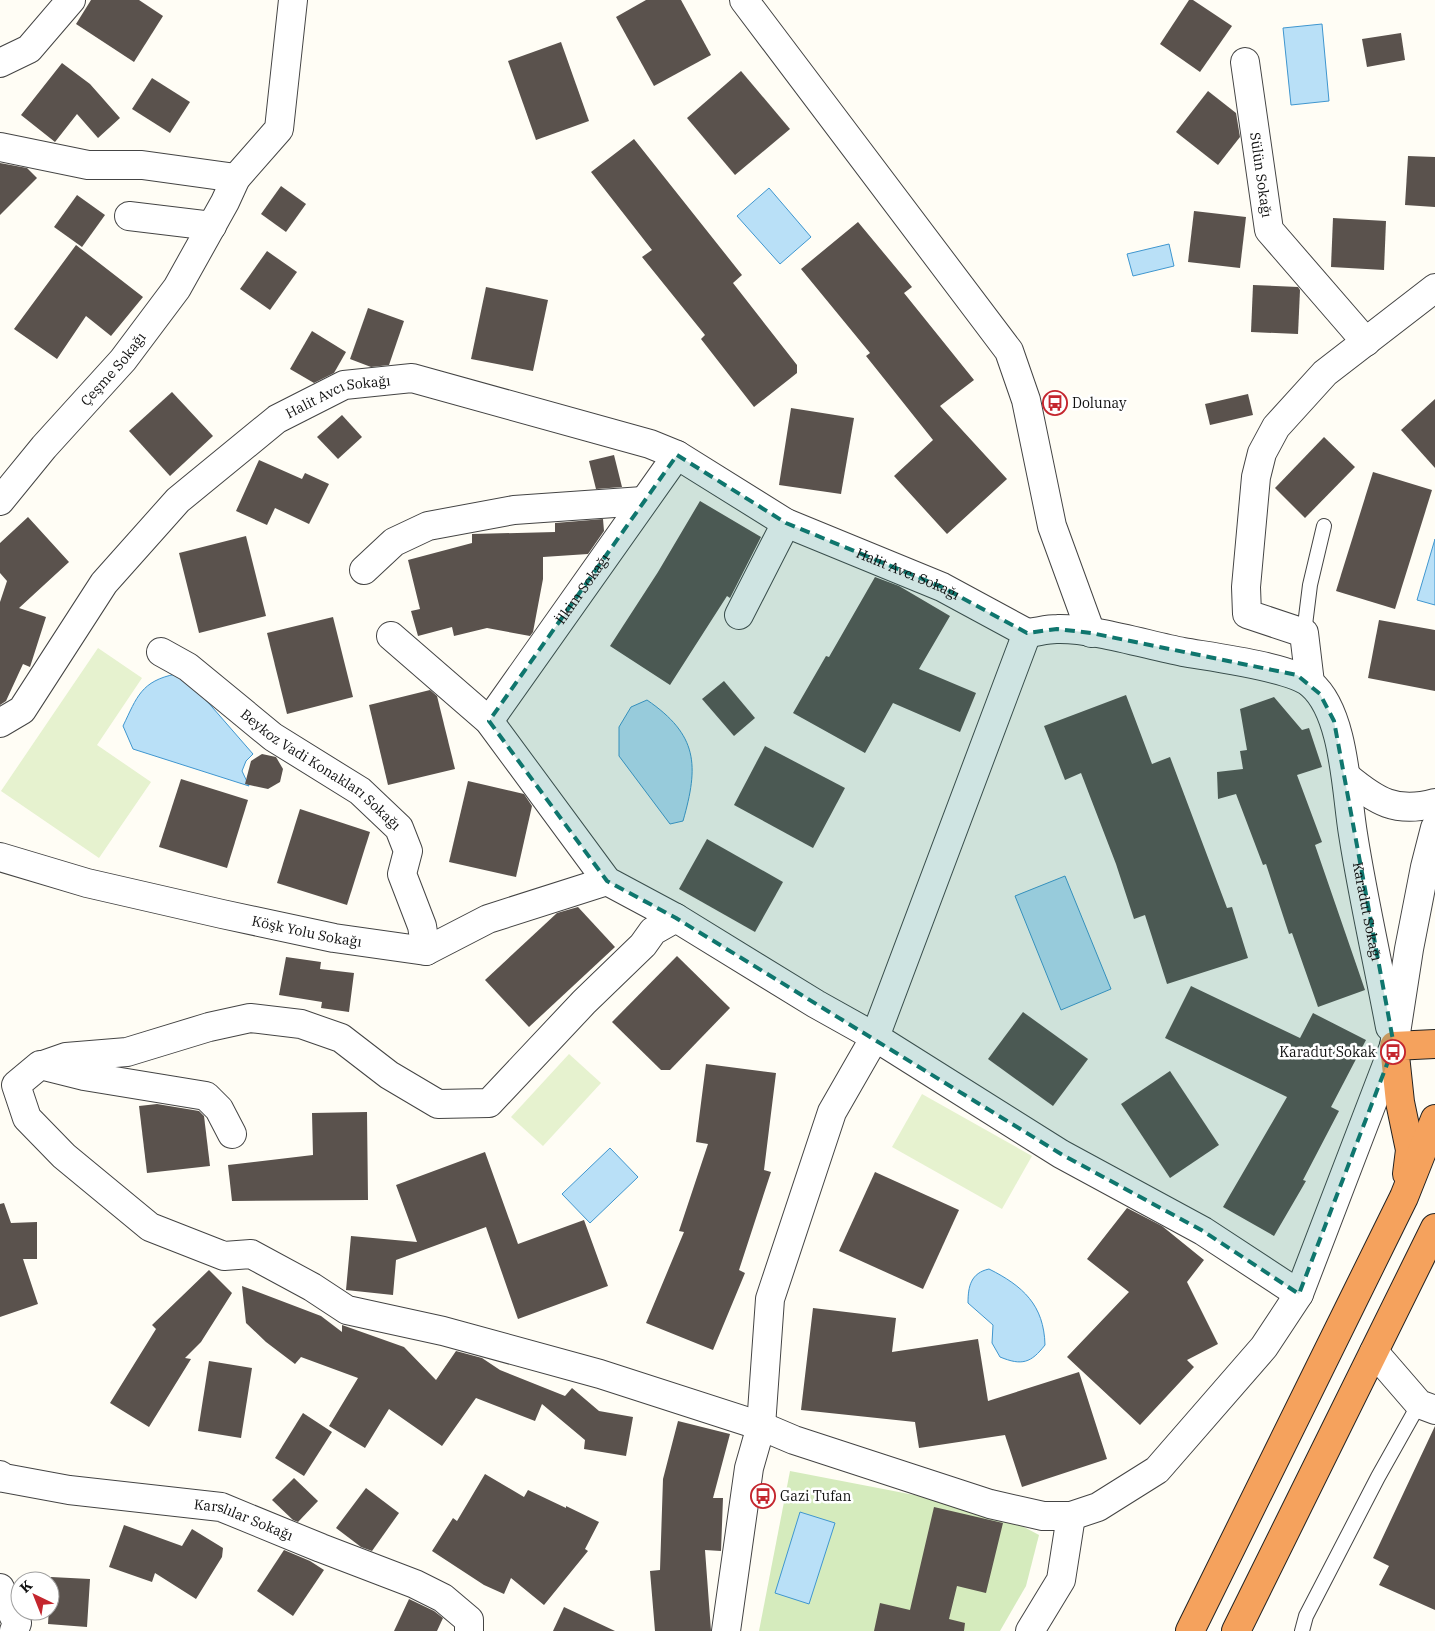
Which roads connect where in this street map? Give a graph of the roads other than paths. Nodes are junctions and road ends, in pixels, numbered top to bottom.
1 (71, 0) edge
2 (293, 0) edge
3 (744, 0) edge
4 (1245, 62) dead end
5 (0, 63) edge
6 (0, 147) edge
7 (236, 178) junction
8 (128, 216) dead end
9 (212, 226) junction
10 (1435, 288) edge
11 (1366, 342) junction
12 (677, 455) junction
13 (0, 501) edge
14 (643, 501) junction
15 (786, 523) junction
16 (1324, 526) dead end
17 (364, 570) dead end
18 (740, 615) dead end
19 (1027, 633) junction
20 (1091, 633) junction
21 (1304, 633) junction
22 (392, 636) dead end
23 (160, 652) dead end
24 (1310, 683) junction
25 (489, 721) junction
26 (0, 723) edge
27 (1347, 777) junction
28 (1435, 803) edge
29 (1435, 828) edge
30 (0, 857) edge
31 (607, 881) junction
32 (676, 918) junction
33 (426, 951) junction
34 (875, 1037) junction
35 (1435, 1044) edge
36 (1394, 1046) junction
37 (40, 1066) junction
38 (1435, 1119) edge
39 (232, 1134) dead end
40 (1404, 1198) junction
41 (1435, 1228) edge
42 (1299, 1294) junction
43 (1374, 1352) junction
44 (1427, 1407) edge
45 (761, 1426) junction
46 (0, 1475) edge
47 (1070, 1516) junction
48 (0, 1588) edge
49 (469, 1625) edge
50 (14, 1631) edge
51 (726, 1631) edge
52 (1030, 1631) edge
53 (1190, 1631) edge
54 (1236, 1631) edge
55 (1302, 1631) edge

1 - 5 street
2 - 7 street, Çeşme Sokağı
3 - 20 street
4 - 11 street, Sülün Sokağı
6 - 7 street
7 - 9 street, Çeşme Sokağı
8 - 9 street
9 - 13 street, Çeşme Sokağı
10 - 11 street
11 - 21 street
12 - 14 street, İlkim Sokağı
12 - 15 street, Halit Avcı Sokağı
12 - 26 street, Halit Avcı Sokağı
14 - 17 street
14 - 25 street, İlkim Sokağı
15 - 18 street
15 - 19 street, Halit Avcı Sokağı
16 - 21 lane
19 - 20 street
19 - 34 street
20 - 24 street
21 - 24 street
22 - 25 street
23 - 33 street, Beykoz Vadi Konakları Sokağı
24 - 27 street, Karadut Sokağı
25 - 31 street
27 - 28 street
27 - 36 street, Karadut Sokağı
29 - 36 street
30 - 33 street, Köşk Yolu Sokağı
31 - 32 street
31 - 33 street
32 - 34 street
32 - 37 street
34 - 42 street
34 - 45 street
35 - 36 highway
36 - 40 highway
36 - 42 street
37 - 39 street
37 - 45 street
38 - 40 highway
40 - 53 highway
41 - 43 highway
42 - 47 street
43 - 44 street
43 - 54 highway
44 - 55 lane
45 - 47 street
45 - 51 street
46 - 49 street, Karslılar Sokağı
47 - 52 street
48 - 50 street

